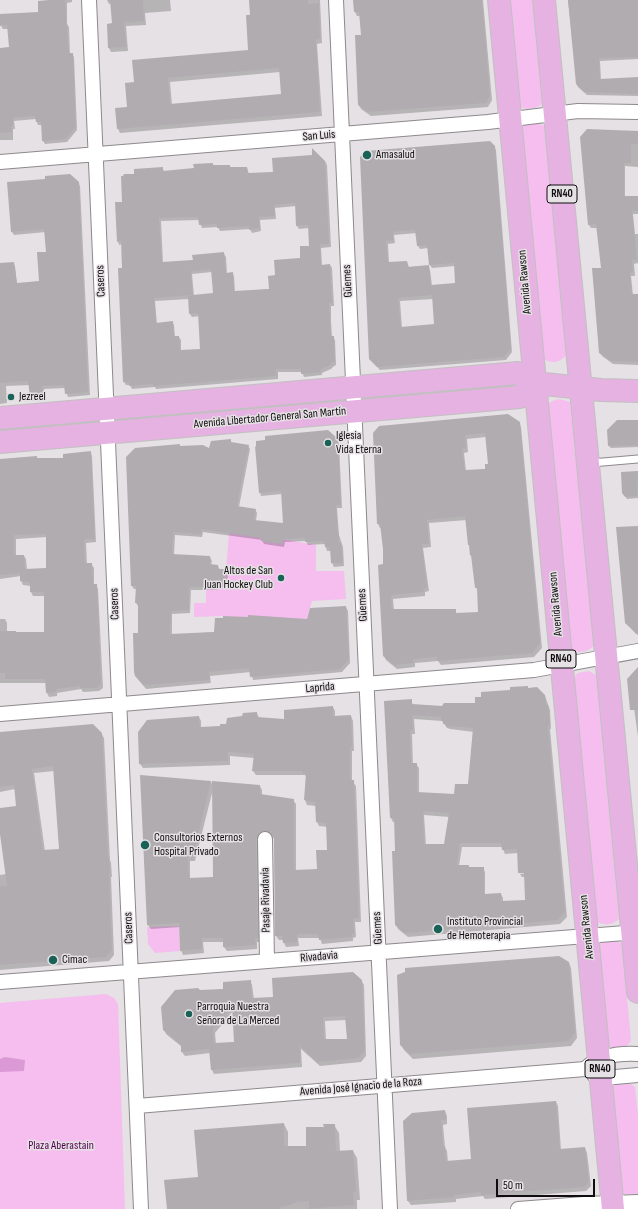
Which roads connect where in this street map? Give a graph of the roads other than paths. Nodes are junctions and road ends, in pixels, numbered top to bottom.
1 (89, 0) edge
2 (336, 0) edge
3 (499, 0) edge
4 (544, 0) edge
5 (638, 112) edge
6 (554, 113) junction
7 (510, 119) junction
8 (342, 134) junction
9 (95, 154) junction
10 (0, 162) edge
11 (535, 383) junction
12 (353, 387) junction
13 (581, 388) junction
14 (638, 391) edge
15 (107, 409) junction
16 (354, 411) junction
17 (0, 418) edge
18 (108, 433) junction
19 (0, 442) edge
20 (638, 459) edge
21 (584, 463) junction
22 (638, 651) edge
23 (606, 657) junction
24 (562, 665) junction
25 (367, 684) junction
26 (119, 704) junction
27 (0, 714) edge
28 (264, 839) dead end
29 (635, 932) edge
30 (588, 936) junction
31 (379, 952) junction
32 (267, 961) junction
33 (131, 972) junction
34 (0, 982) edge
35 (638, 992) edge
36 (638, 1054) edge
37 (595, 1068) junction
38 (638, 1075) edge
39 (385, 1086) junction
40 (137, 1106) junction
41 (638, 1202) edge
42 (613, 1206) edge
43 (141, 1209) edge
44 (390, 1209) edge
45 (518, 1209) edge

1 - 9 street, Caseros
2 - 8 street, Güemes
3 - 7 main road, Avenida Rawson / RN40
4 - 6 main road, RN40
5 - 6 street, San Luis
6 - 7 street, San Luis
6 - 13 main road, RN40
7 - 8 street, San Luis
7 - 11 main road, Avenida Rawson / RN40
8 - 9 street, San Luis
8 - 12 street, Güemes
9 - 10 street, San Luis
9 - 15 street, Caseros
11 - 12 main road, Avenida Libertador General San Martín
11 - 13 main road, Avenida Libertador General San Martín
11 - 16 main road, Avenida Libertador General San Martín
11 - 24 main road, Avenida Rawson / RN40
12 - 15 main road, Avenida Libertador General San Martín
12 - 16 street, Güemes
13 - 14 main road, Avenida Libertador General San Martín
13 - 21 main road, RN40
15 - 17 main road, Avenida Libertador General San Martín
15 - 18 street, Caseros
16 - 18 main road, Avenida Libertador General San Martín
16 - 25 street, Güemes
18 - 19 main road, Avenida Libertador General San Martín
18 - 26 street, Caseros
20 - 21 lane
21 - 23 main road, RN40
22 - 23 street, Laprida
23 - 24 street, Laprida
23 - 29 main road, RN40
24 - 25 street, Laprida
24 - 30 main road, Avenida Rawson / RN40
25 - 26 street, Laprida
25 - 31 street, Güemes
26 - 27 street, Laprida
26 - 33 street, Caseros
28 - 32 street, Pasaje Rivadavia
29 - 30 street, Rivadavia
29 - 35 main road, RN40
30 - 31 street, Rivadavia
30 - 37 main road, Avenida Rawson / RN40
31 - 32 street, Rivadavia
31 - 39 street, Güemes
32 - 33 street, Rivadavia
33 - 34 street, Rivadavia
33 - 40 street, Caseros
36 - 37 street, Avenida José Ignacio de la Roza
37 - 38 street, Avenida José Ignacio de la Roza
37 - 39 street, Avenida José Ignacio de la Roza
37 - 42 main road, Avenida Rawson / RN40
39 - 40 street, Avenida José Ignacio de la Roza
39 - 44 street, Güemes
40 - 43 street, Caseros
41 - 42 street
42 - 45 street

